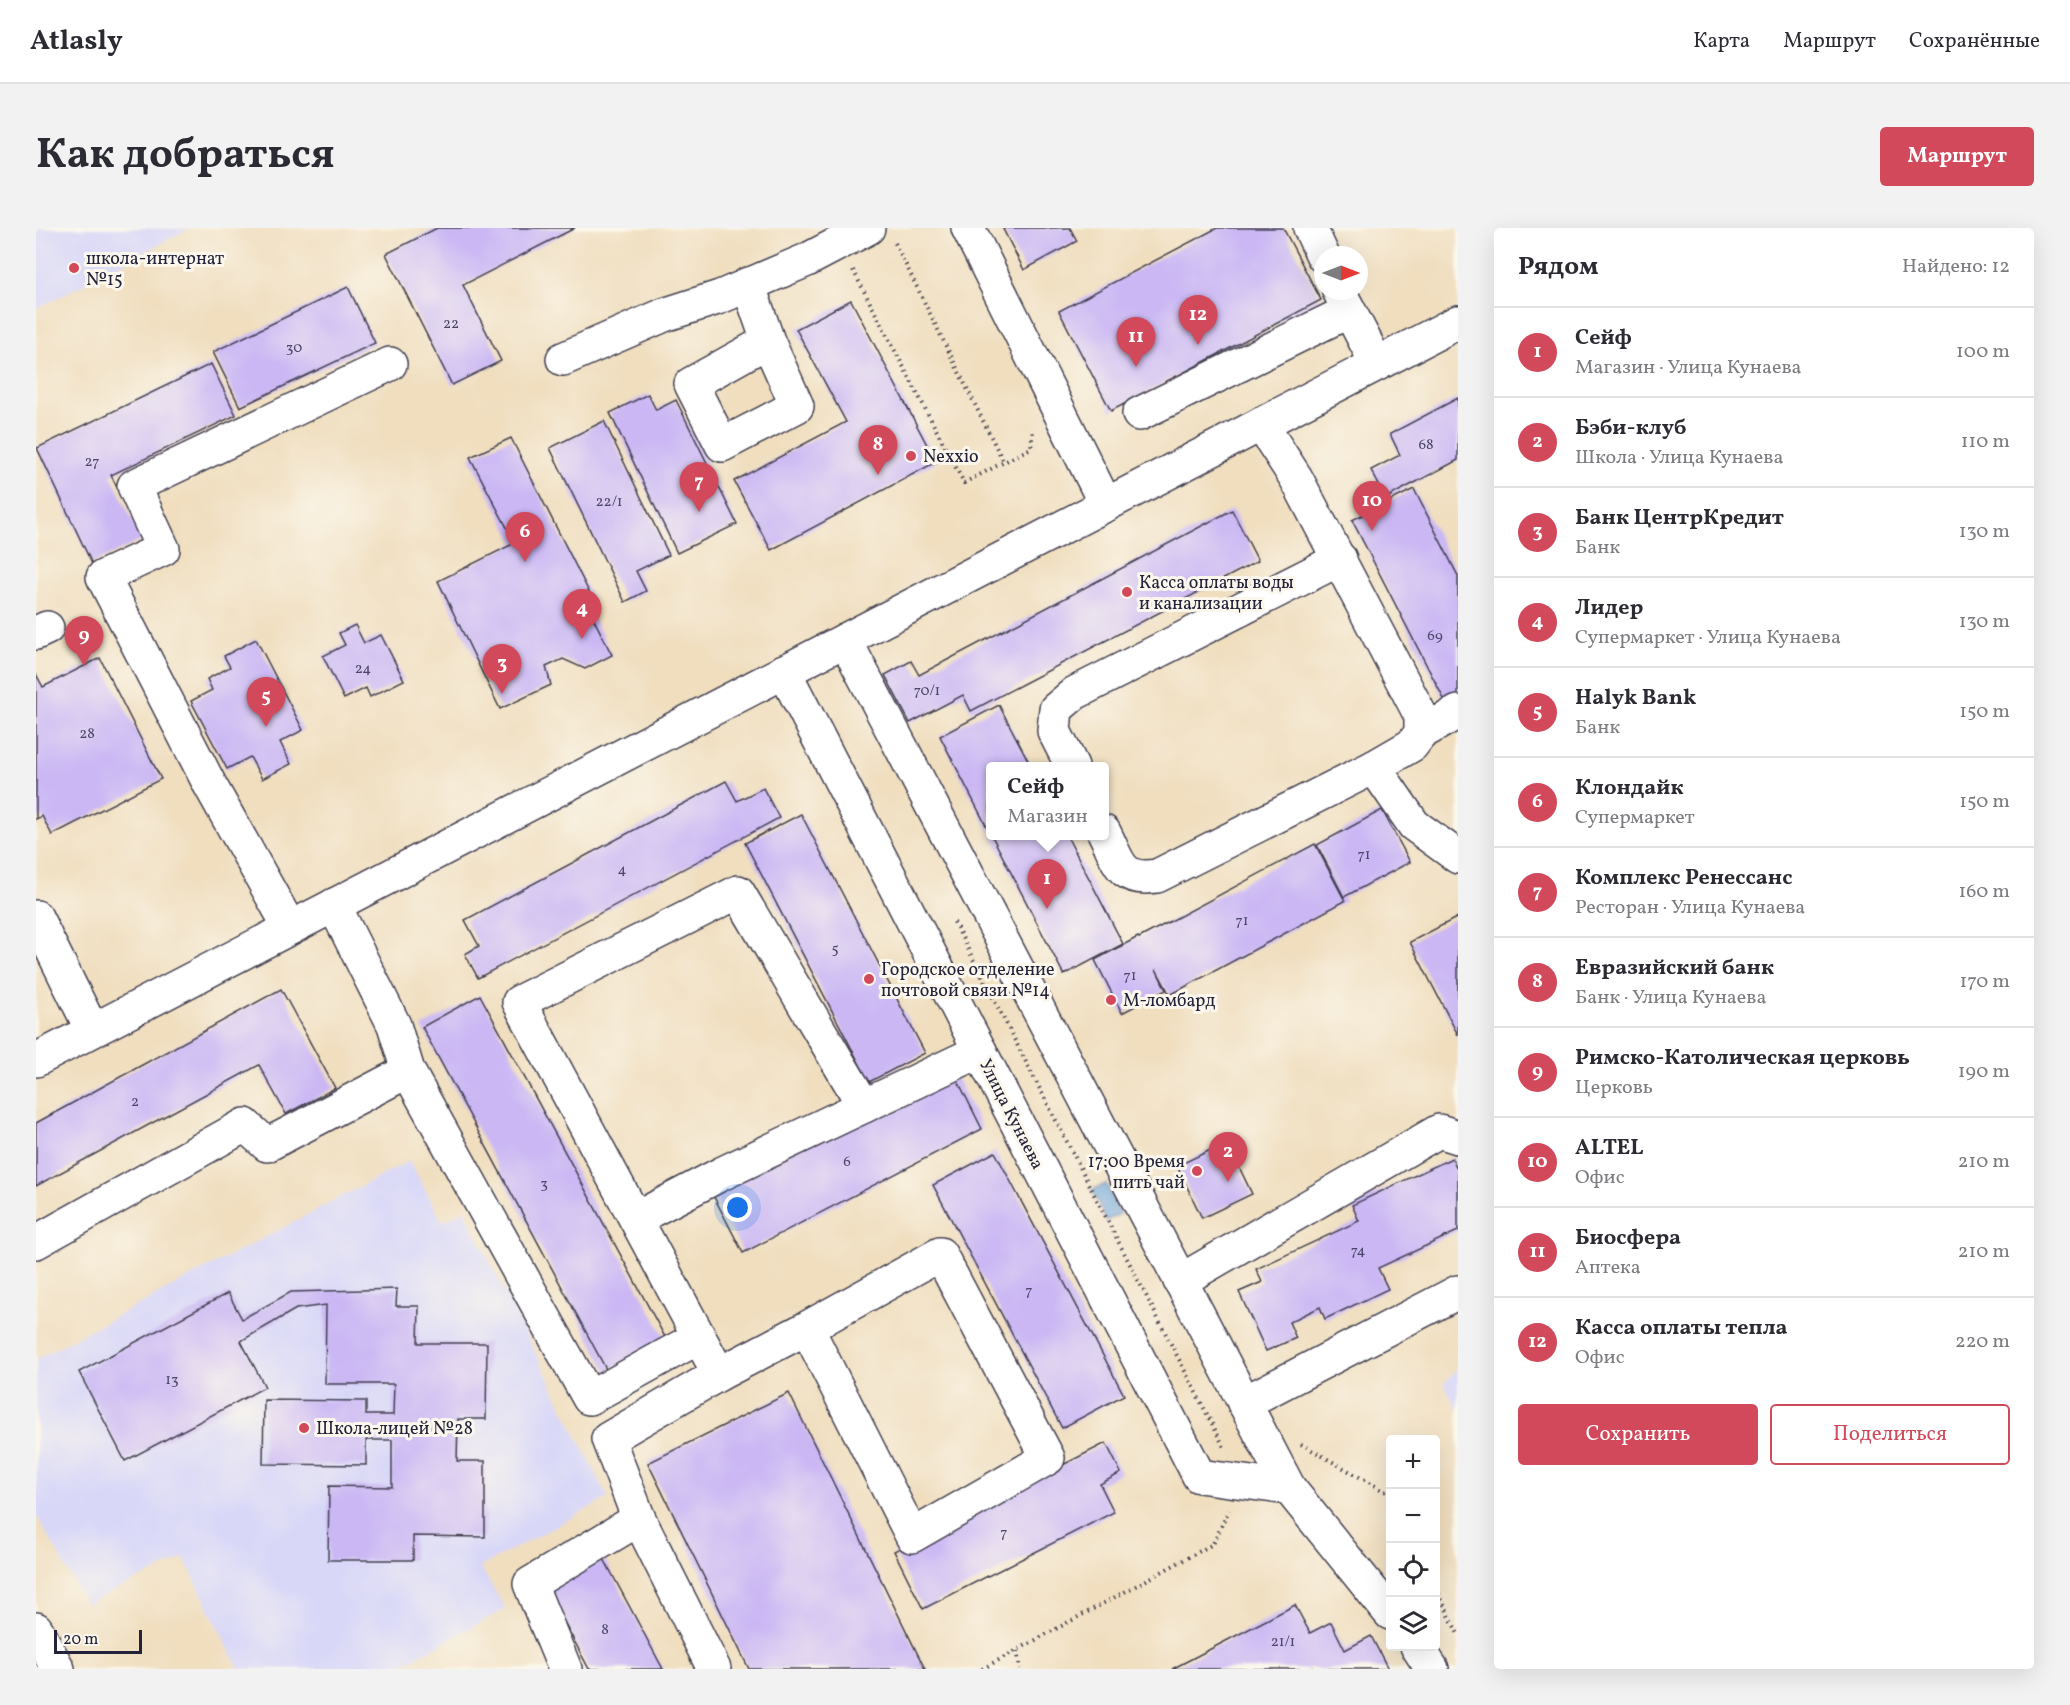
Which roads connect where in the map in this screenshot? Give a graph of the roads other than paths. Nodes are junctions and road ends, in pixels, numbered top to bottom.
1 (968, 228) edge
2 (1310, 228) edge
3 (880, 233) edge
4 (1318, 246) edge
5 (748, 284) junction
6 (1344, 301) edge
7 (1458, 322) edge
8 (768, 342) dead end
9 (563, 359) dead end
10 (390, 364) dead end
11 (1377, 364) junction
12 (1139, 414) dead end
13 (1261, 424) junction
14 (1106, 505) junction
15 (1340, 559) junction
16 (845, 640) junction
17 (784, 672) junction
18 (1458, 712) edge
19 (1421, 733) junction
20 (1070, 762) edge
21 (1374, 767) junction
22 (1108, 840) edge
23 (1458, 857) edge
24 (334, 905) junction
25 (36, 917) edge
26 (290, 928) junction
27 (92, 1030) junction
28 (980, 1051) junction
29 (36, 1060) edge
30 (408, 1071) junction
31 (864, 1106) junction
32 (1458, 1137) edge
33 (637, 1218) junction
34 (36, 1242) edge
35 (1180, 1281) junction
36 (1458, 1292) edge
37 (807, 1328) junction
38 (699, 1337) junction
39 (719, 1374) junction
40 (589, 1398) junction
41 (1244, 1403) junction
42 (608, 1438) junction
43 (1288, 1488) junction
44 (639, 1519) junction
45 (1386, 1608) edge
46 (36, 1629) edge
47 (1421, 1651) edge
48 (58, 1669) edge
49 (565, 1669) edge
50 (714, 1669) edge
51 (1432, 1669) edge

1 - 14 street
2 - 4 street
3 - 5 street
5 - 8 street
5 - 9 street
6 - 11 street
6 - 12 street
7 - 11 street
10 - 26 street
11 - 13 street
13 - 14 street
13 - 15 street
14 - 16 street
15 - 19 street
15 - 20 street
16 - 17 street
16 - 35 street
17 - 24 street
17 - 28 street, Улица Кунаева
18 - 19 street
19 - 21 street
21 - 22 street
21 - 23 street
24 - 26 street
24 - 30 street
25 - 27 street
26 - 27 street
27 - 29 street
28 - 31 street
28 - 43 street, Улица Кунаева
30 - 34 street
30 - 40 street
31 - 33 street
31 - 33 street
32 - 35 street
33 - 38 street
35 - 41 street
36 - 41 street
37 - 37 street
37 - 39 street
38 - 39 street
38 - 40 street
39 - 42 street
40 - 42 street
41 - 43 street
42 - 44 street
43 - 45 street
44 - 49 street
44 - 50 street
46 - 48 street
47 - 51 street

